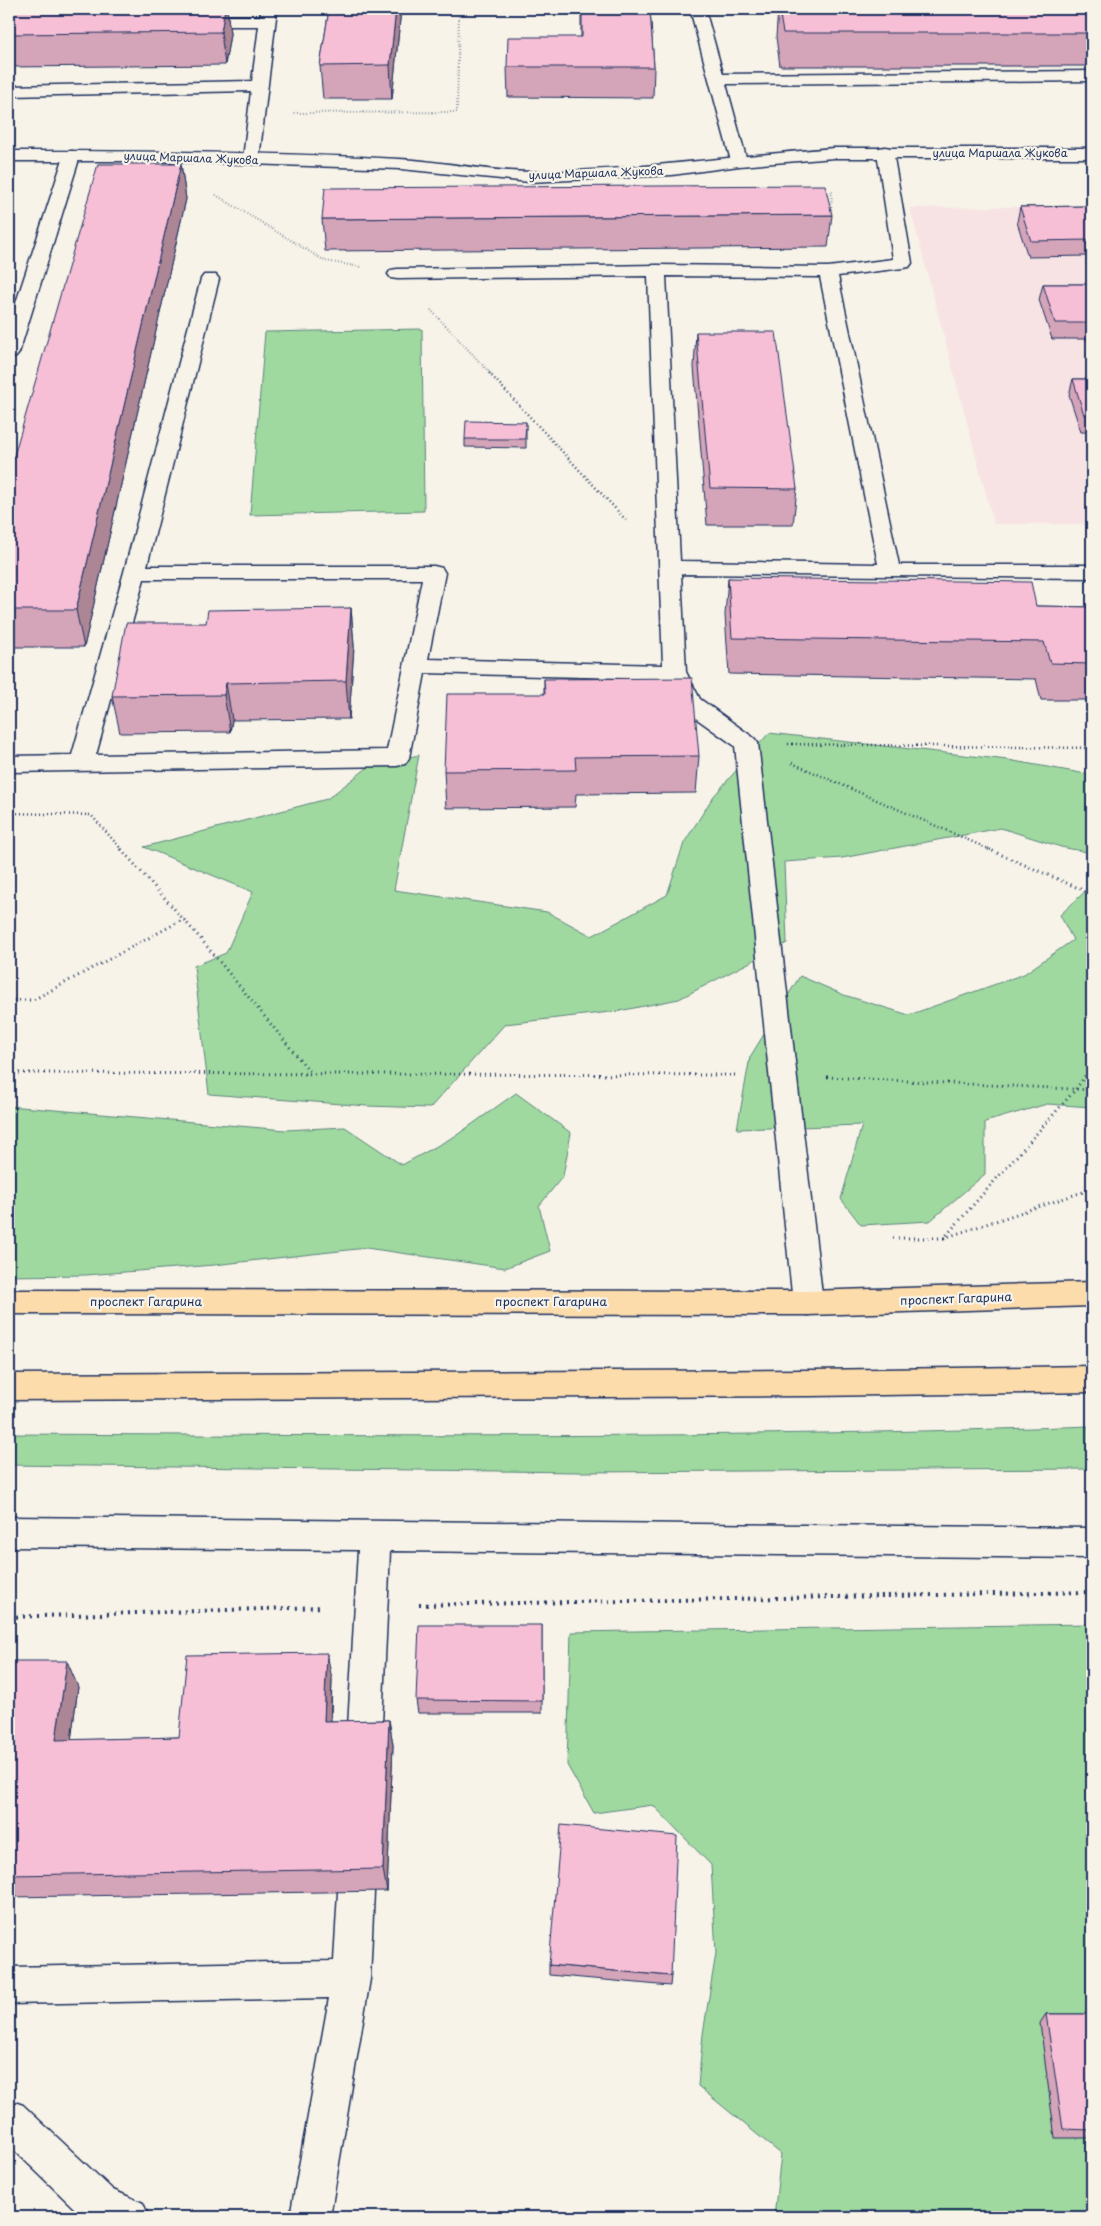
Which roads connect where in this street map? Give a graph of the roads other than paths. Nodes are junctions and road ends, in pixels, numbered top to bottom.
1 (697, 9) edge
2 (268, 15) edge
3 (178, 21) edge
4 (1092, 76) edge
5 (716, 79) junction
6 (259, 86) junction
7 (9, 91) edge
8 (884, 152) junction
9 (1092, 153) edge
10 (9, 156) edge
11 (72, 156) junction
12 (250, 159) junction
13 (739, 161) junction
14 (657, 270) junction
15 (828, 272) junction
16 (397, 274) road end
17 (210, 279) dead end
18 (9, 353) edge
19 (670, 567) junction
20 (890, 571) junction
21 (135, 572) junction
22 (1092, 572) edge
23 (415, 666) junction
24 (675, 672) junction
25 (82, 762) junction
26 (9, 764) edge
27 (1092, 1294) edge
28 (9, 1302) edge
29 (808, 1302) junction
30 (1092, 1379) edge
31 (9, 1387) edge
32 (9, 1532) edge
33 (375, 1536) junction
34 (1092, 1544) edge
35 (364, 1745) edge
36 (356, 1892) edge
37 (351, 1979) junction
38 (9, 1986) edge
39 (9, 2119) edge
40 (107, 2213) edge
41 (310, 2217) edge

1 - 5 street
2 - 3 street
2 - 6 street
4 - 5 street
5 - 13 street
6 - 7 street
6 - 12 street
8 - 9 street, улица Маршала Жукова
8 - 13 street, улица Маршала Жукова
8 - 15 street
10 - 11 street, улица Маршала Жукова
11 - 12 street, улица Маршала Жукова
11 - 18 street
12 - 13 street, улица Маршала Жукова
14 - 15 street
14 - 16 street
14 - 19 street
15 - 20 street
17 - 21 street
19 - 20 street
19 - 24 street
20 - 22 street
21 - 23 street
21 - 25 street
23 - 24 street
23 - 25 street
24 - 29 street
25 - 26 street
27 - 29 main road, проспект Гагарина
28 - 29 main road, проспект Гагарина
30 - 31 main road
32 - 33 street
33 - 34 street
33 - 35 street
36 - 37 street
37 - 38 street
37 - 41 street
39 - 40 street

